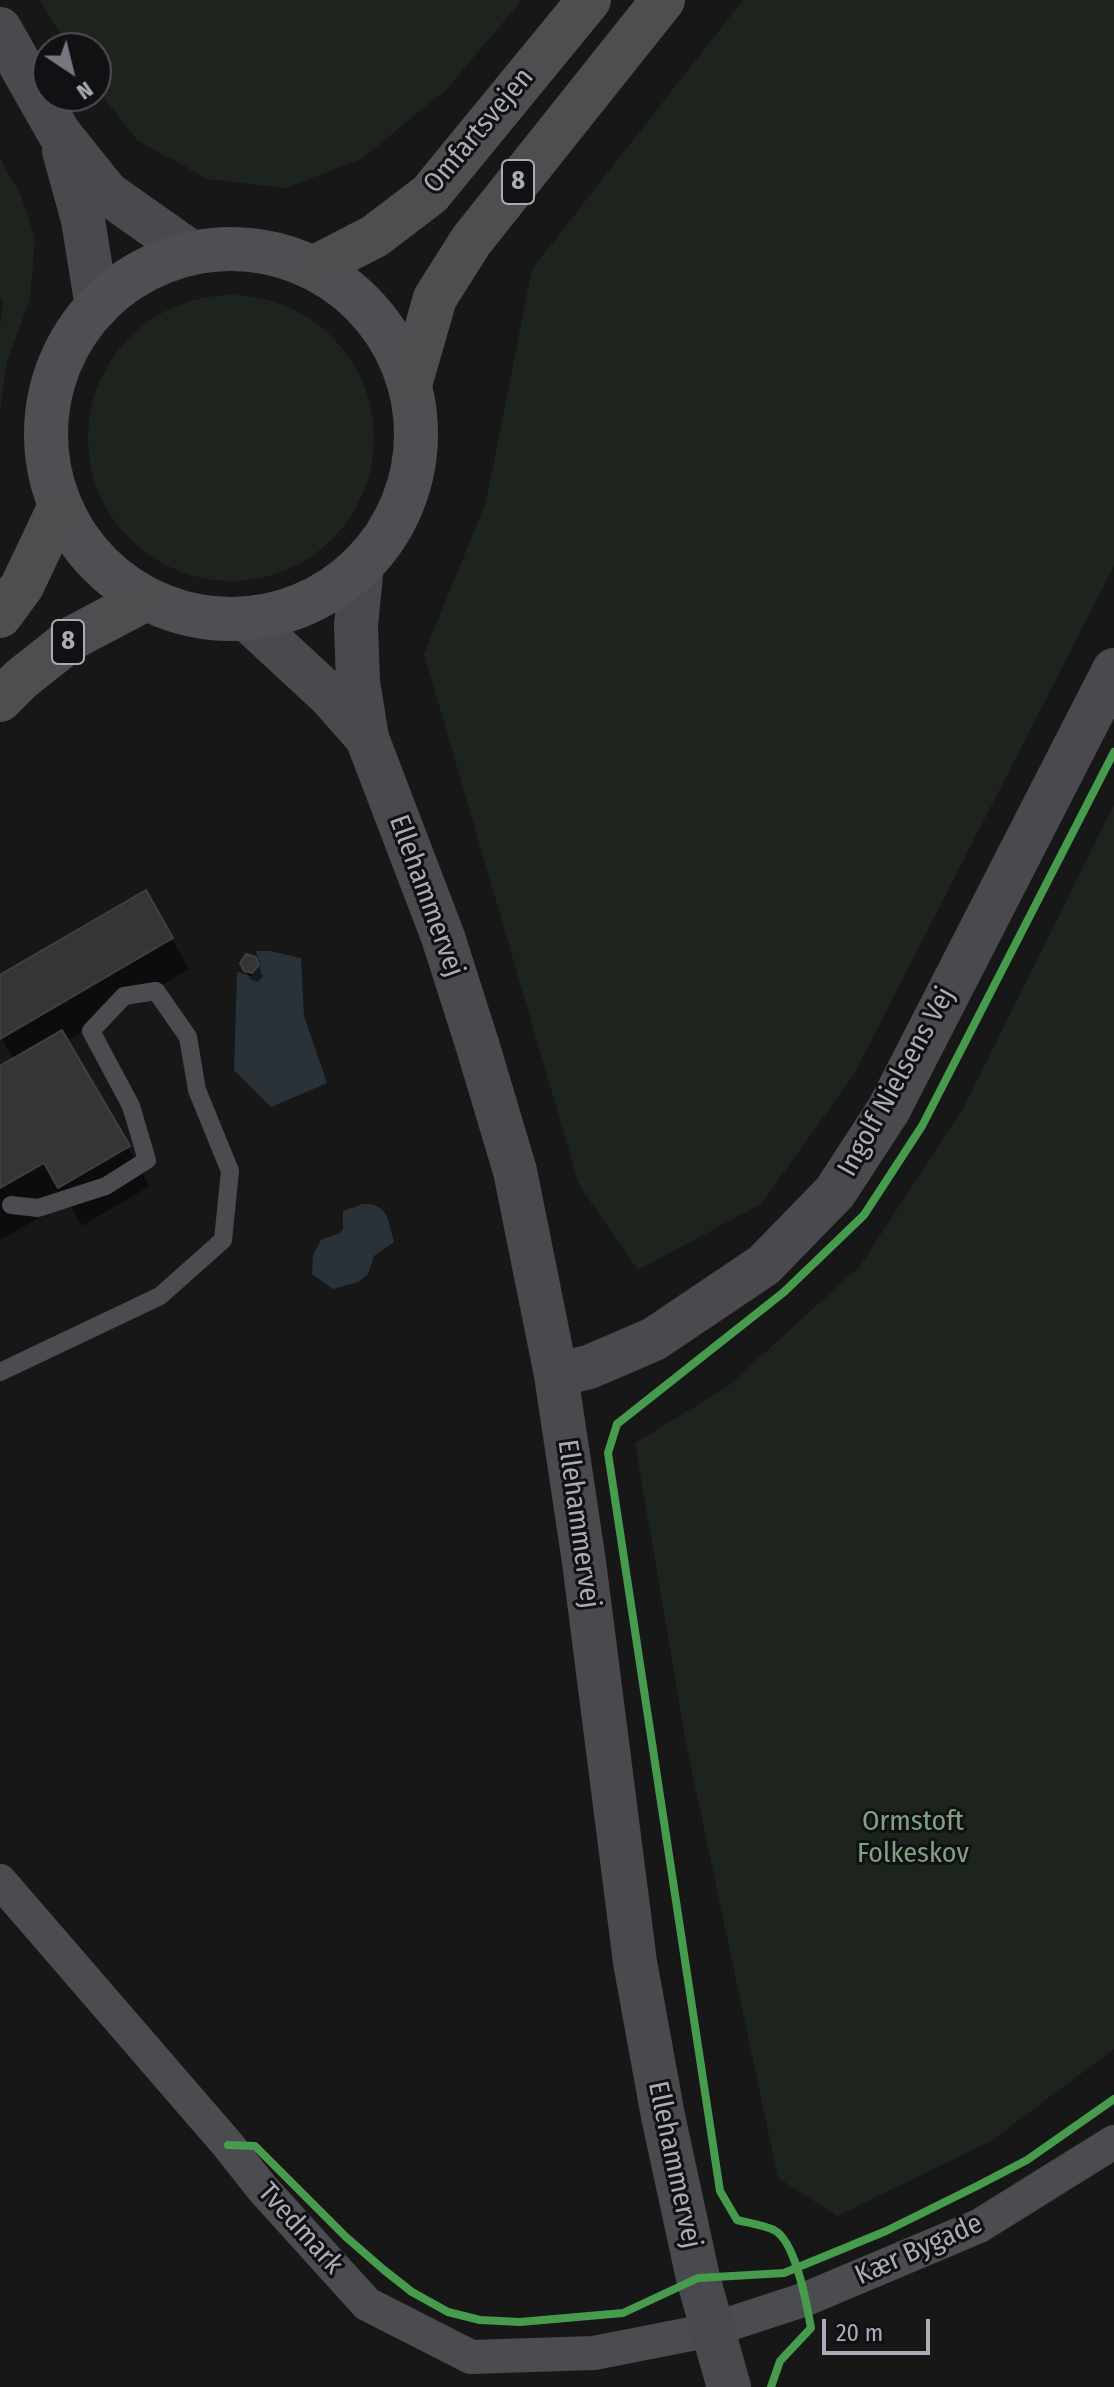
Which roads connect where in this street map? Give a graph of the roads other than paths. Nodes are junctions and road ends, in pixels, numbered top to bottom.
1 (589, 0) edge
2 (663, 0) edge
3 (0, 29) edge
4 (59, 133) junction
5 (192, 253) junction
6 (313, 268) junction
7 (97, 307) junction
8 (410, 385) junction
9 (60, 506) junction
10 (362, 565) junction
11 (146, 599) junction
12 (0, 616) edge
13 (247, 619) junction
14 (1114, 670) edge
15 (0, 700) edge
16 (367, 738) junction
17 (11, 1205) dead end
18 (0, 1372) edge
19 (556, 1375) junction
20 (0, 1881) edge
21 (1114, 2142) edge
22 (711, 2330) junction
23 (729, 2387) edge

1 - 6 highway, Omfartsvejen / 8
2 - 8 highway, 8
3 - 4 street
4 - 5 street
4 - 7 street
5 - 6 main road, 8
5 - 7 main road, 8
6 - 8 main road, 8
7 - 9 main road, 8
8 - 10 main road, 8
9 - 11 main road, 8
9 - 12 highway
10 - 13 main road, 8
10 - 16 street, Ellehammervej
11 - 13 main road, 8
11 - 15 highway, 8
13 - 16 street, Ellehammervej
14 - 19 street, Ingolf Nielsens Vej
16 - 19 street, Ellehammervej
17 - 18 lane
19 - 22 street, Ellehammervej
20 - 22 street, Tvedmark
21 - 22 street, Kær Bygade
22 - 23 street, Ellehammervej

